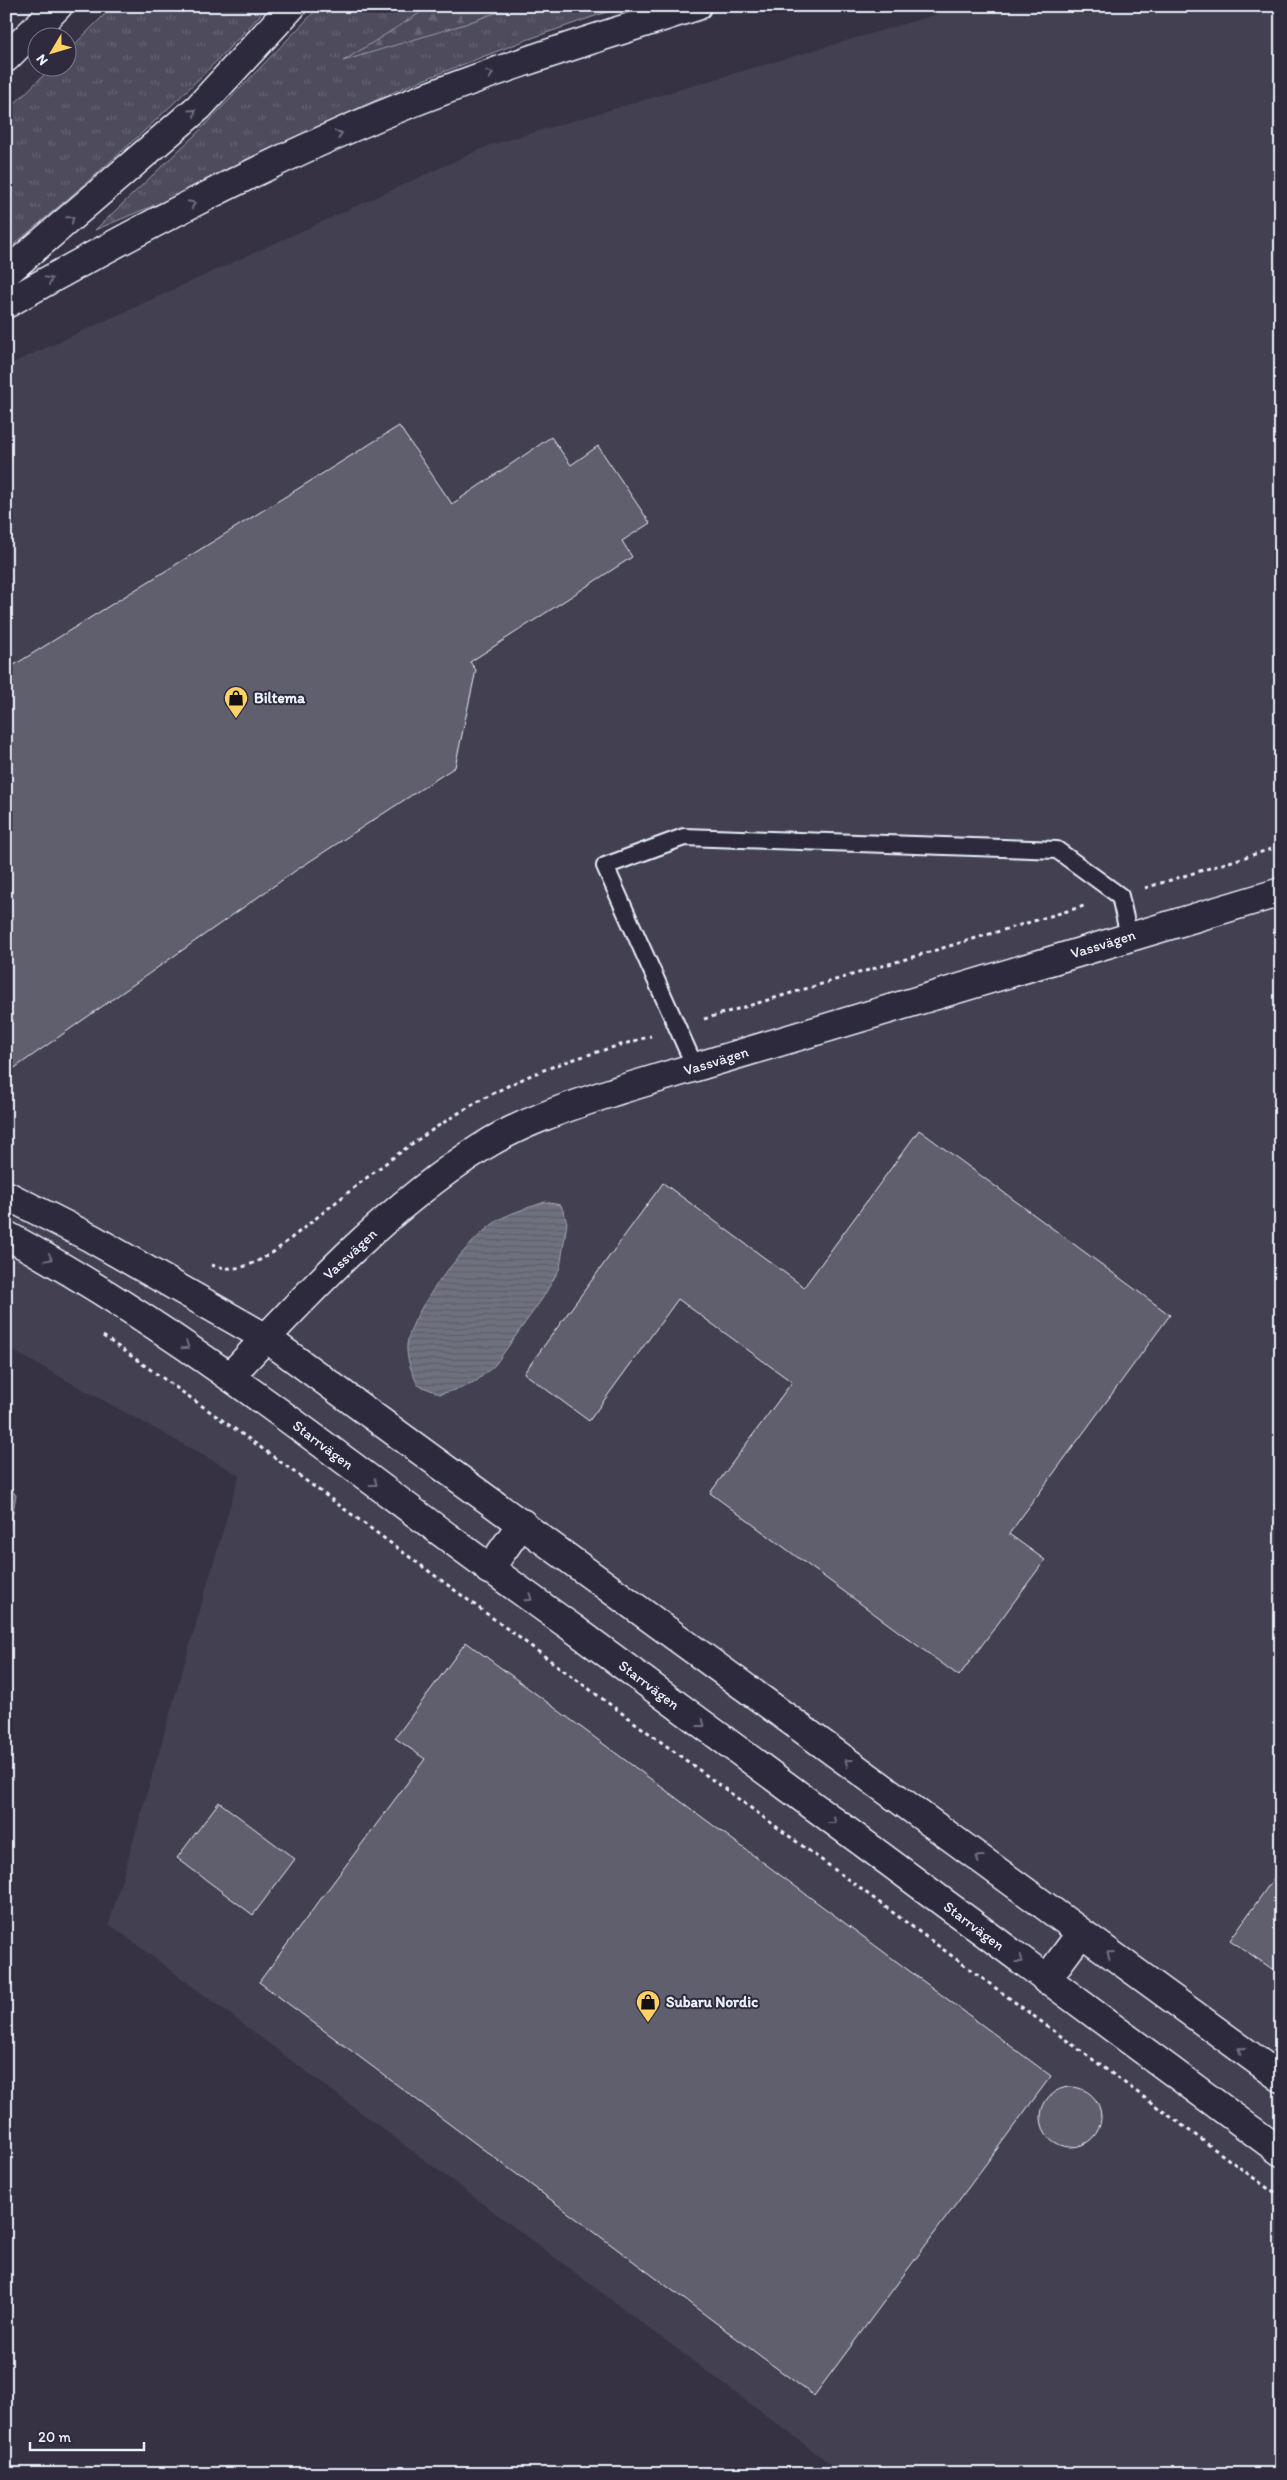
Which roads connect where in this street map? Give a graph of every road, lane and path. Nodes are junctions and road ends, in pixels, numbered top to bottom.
1 (58, 6) edge
2 (292, 6) edge
3 (697, 6) edge
4 (6, 58) edge
5 (6, 273) edge
6 (6, 304) edge
7 (1281, 892) edge
8 (1128, 936) junction
9 (695, 1067) junction
10 (6, 1194) edge
11 (6, 1235) edge
12 (96, 1331) dead end
13 (266, 1338) junction
14 (231, 1375) junction
15 (522, 1524) junction
16 (489, 1570) junction
17 (1081, 1933) junction
18 (1046, 1980) junction
19 (1281, 2078) edge
20 (1281, 2152) edge
21 (1281, 2198) edge

1 - 4 main road
5 -> 2 main road
6 -> 3 main road
7 - 8 main road, Vassvägen
8 - 9 main road, Vassvägen
8 - 9 lane
9 - 13 main road, Vassvägen
10 - 13 main road
11 -> 14 main road, Starrvägen
12 - 21 path
13 - 14 main road, Vassvägen
13 - 15 main road
14 -> 16 main road, Starrvägen
15 - 16 main road
17 -> 15 main road
16 -> 18 main road, Starrvägen
17 - 18 main road
19 -> 17 main road
18 - 20 main road, Starrvägen

